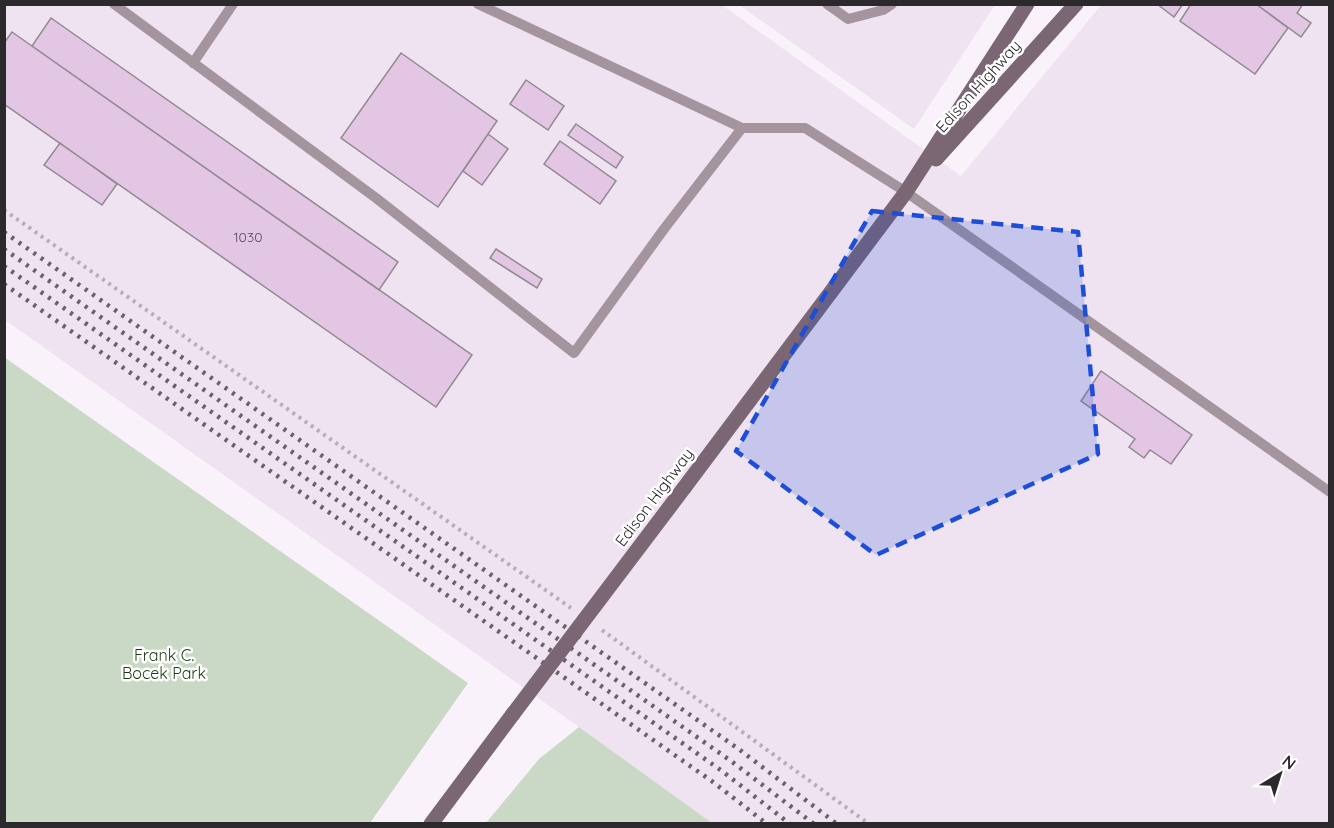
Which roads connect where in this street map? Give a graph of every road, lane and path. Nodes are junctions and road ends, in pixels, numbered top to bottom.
1 (114, 4) edge
2 (232, 4) edge
3 (478, 4) edge
4 (827, 4) edge
5 (892, 4) edge
6 (1027, 4) edge
7 (1076, 4) edge
8 (193, 63) junction
9 (742, 128) junction
10 (906, 192) junction
11 (4, 210) edge
12 (1329, 492) edge
13 (581, 615) dead end
14 (600, 629) dead end
15 (431, 824) edge
16 (869, 824) edge

1 - 8 lane
2 - 8 lane
3 - 9 lane
4 - 5 lane
6 - 10 main road, Edison Highway
7 - 10 main road, Edison Highway
8 - 9 lane
9 - 10 lane
10 - 12 lane
10 - 15 main road, Edison Highway, bridge
11 - 13 path
14 - 16 path

